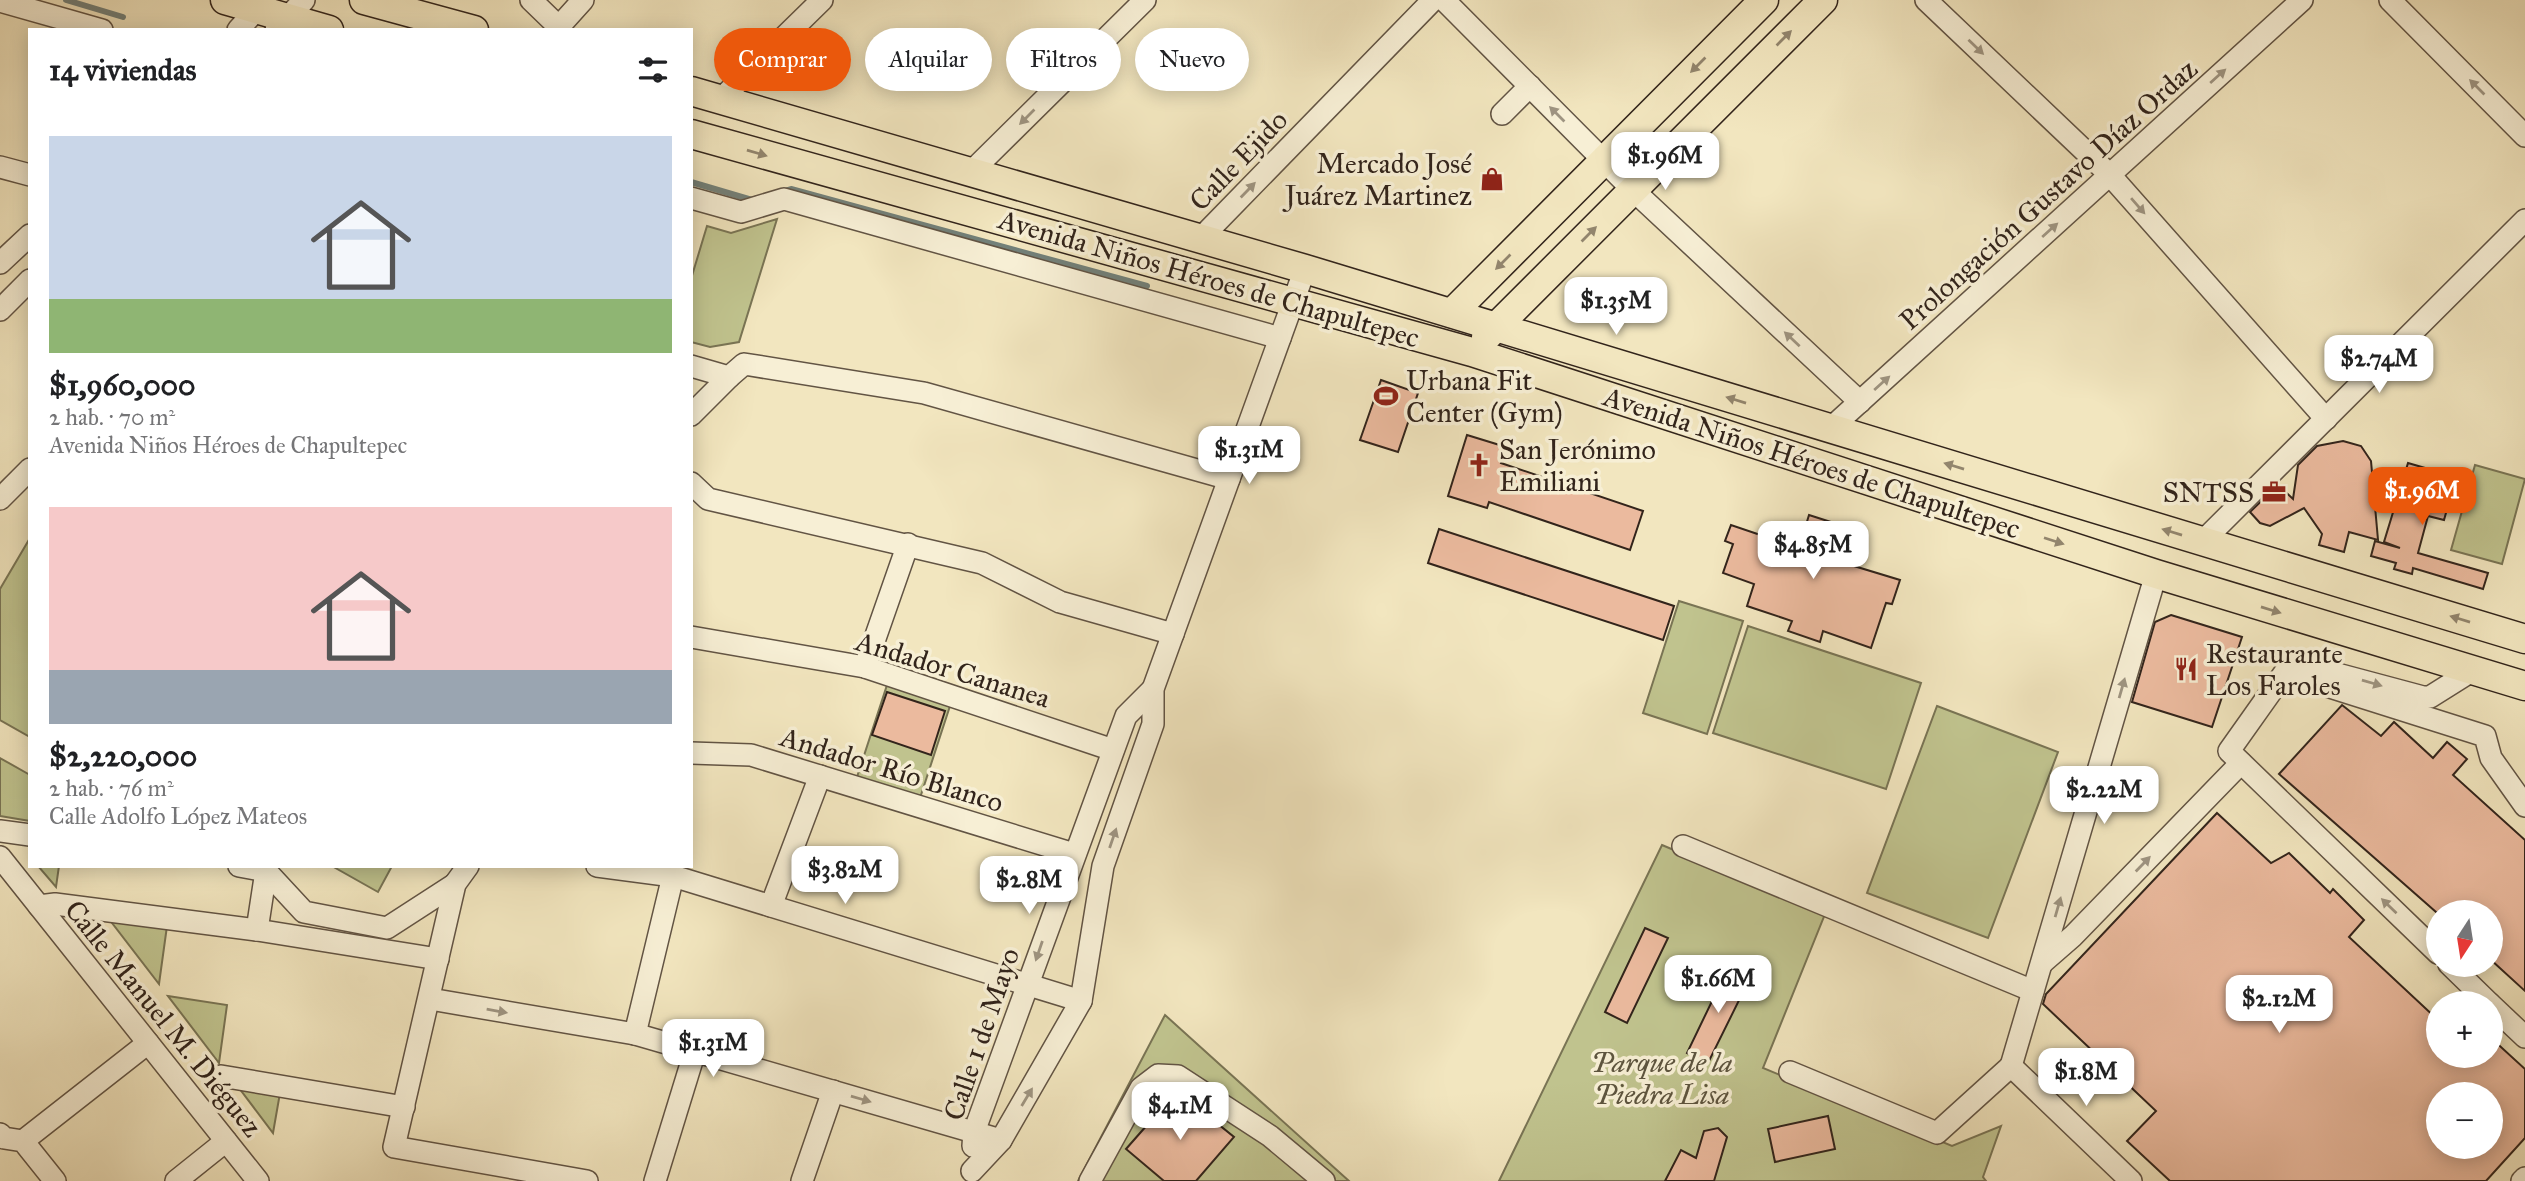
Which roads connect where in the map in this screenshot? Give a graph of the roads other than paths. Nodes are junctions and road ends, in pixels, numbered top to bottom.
1 (225, 0) edge
2 (364, 0) edge
3 (531, 0) edge
4 (583, 0) edge
5 (822, 0) edge
6 (1145, 0) edge
7 (1433, 0) edge
8 (1444, 0) edge
9 (1764, 0) edge
10 (1926, 0) edge
11 (2302, 0) edge
12 (2390, 0) edge
13 (0, 1) edge
14 (1813, 3) edge
15 (253, 13) edge
16 (290, 16) edge
17 (95, 28) edge
18 (323, 28) edge
19 (467, 28) edge
20 (558, 28) edge
21 (560, 28) edge
22 (1727, 36) junction
23 (1757, 66) junction
24 (1530, 86) junction
25 (693, 92) edge
26 (721, 99) junction
27 (1502, 114) dead end
28 (693, 135) edge
29 (2525, 135) edge
30 (1603, 160) junction
31 (0, 167) edge
32 (970, 173) junction
33 (28, 174) edge
34 (2110, 175) junction
35 (1633, 190) junction
36 (693, 199) edge
37 (2525, 220) edge
38 (28, 236) edge
39 (1201, 238) junction
40 (0, 264) edge
41 (1305, 269) junction
42 (28, 282) edge
43 (1294, 300) junction
44 (0, 310) edge
45 (1452, 313) junction
46 (1495, 326) junction
47 (1280, 338) junction
48 (1472, 352) junction
49 (693, 367) edge
50 (730, 377) junction
51 (1860, 402) junction
52 (693, 413) edge
53 (2326, 419) junction
54 (1831, 428) junction
55 (28, 471) edge
56 (1229, 479) junction
57 (693, 485) edge
58 (0, 499) edge
59 (2203, 541) junction
60 (908, 544) junction
61 (2156, 574) junction
62 (1173, 635) junction
63 (693, 637) edge
64 (2525, 639) edge
65 (865, 667) junction
66 (2473, 670) junction
67 (2285, 672) junction
68 (2525, 686) edge
69 (1153, 689) junction
70 (1113, 750) junction
71 (693, 753) edge
72 (2241, 763) junction
73 (820, 776) junction
74 (2525, 806) edge
75 (0, 831) edge
76 (28, 835) edge
77 (1683, 846) dead end
78 (1074, 854) junction
79 (0, 857) edge
80 (250, 868) edge
81 (467, 868) edge
82 (612, 868) edge
83 (266, 871) junction
84 (673, 876) junction
85 (455, 884) junction
86 (39, 906) junction
87 (771, 906) junction
88 (257, 930) junction
89 (2426, 941) edge
90 (438, 959) junction
91 (2042, 963) junction
92 (2463, 977) edge
93 (1027, 984) junction
94 (2033, 991) junction
95 (2477, 991) edge
96 (430, 999) junction
97 (1081, 1001) junction
98 (2503, 1016) edge
99 (635, 1034) junction
100 (2525, 1037) edge
101 (148, 1043) junction
102 (695, 1051) junction
103 (2011, 1066) junction
104 (1790, 1072) dead end
105 (221, 1076) dead end
106 (833, 1091) junction
107 (404, 1107) junction
108 (974, 1132) junction
109 (0, 1134) edge
110 (1001, 1140) junction
111 (23, 1141) junction
112 (226, 1141) junction
113 (970, 1176) edge
114 (55, 1181) edge
115 (176, 1181) edge
116 (258, 1181) edge
117 (587, 1181) edge
118 (655, 1181) edge
119 (802, 1181) edge
120 (1090, 1181) edge
121 (1324, 1181) edge
122 (2131, 1181) edge

1 - 15 main road
2 - 19 main road
3 - 20 street
4 - 21 street
5 - 26 street
6 -> 32 street
39 -> 7 street, Calle Ejido
8 - 24 street
9 - 22 main road
10 -> 34 street
34 -> 11 street, Prolongación Gustavo Díaz Ordaz
29 -> 12 street
13 - 17 street
23 -> 14 main road
15 - 16 main road
16 - 18 main road
22 - 23 main road
22 -> 30 main road
23 - 35 main road
24 - 27 street
30 -> 24 street
25 - 26 main road, Avenida Niños Héroes de Chapultepec
26 - 32 main road, Avenida Niños Héroes de Chapultepec
28 -> 43 main road, Avenida Niños Héroes de Chapultepec
30 - 35 street
30 -> 45 main road
31 - 33 street
32 - 39 main road, Avenida Niños Héroes de Chapultepec
51 -> 34 street, Prolongación Gustavo Díaz Ordaz
34 -> 53 street
46 -> 35 main road
51 -> 35 street
36 - 47 street
37 - 53 street
38 - 40 street
39 - 41 main road, Avenida Niños Héroes de Chapultepec
41 - 43 street, Calle 1 de Mayo
41 - 45 main road, Avenida Niños Héroes de Chapultepec
42 - 44 street
43 - 47 street, Calle 1 de Mayo
43 - 48 main road, Avenida Niños Héroes de Chapultepec
45 - 46 main road, Avenida Niños Héroes de Chapultepec
46 - 48 main road
54 -> 46 main road, Avenida Niños Héroes de Chapultepec
47 - 56 street, Calle 1 de Mayo
48 -> 61 main road, Avenida Niños Héroes de Chapultepec
49 - 50 street
50 - 52 street
50 - 56 street
51 - 54 street, Prolongación Gustavo Díaz Ordaz
53 - 59 street
59 -> 54 main road, Avenida Niños Héroes de Chapultepec
55 - 58 street
56 - 62 street, Calle 1 de Mayo
57 - 60 street
64 -> 59 main road, Avenida Niños Héroes de Chapultepec
60 - 62 street
60 - 65 street
61 -> 66 main road, Avenida Niños Héroes de Chapultepec
91 -> 61 street
62 - 69 street, Calle 1 de Mayo
63 - 65 street, Andador Cananea
65 - 70 street, Andador Cananea
67 -> 66 street
66 - 68 main road, Avenida Niños Héroes de Chapultepec
67 - 72 street
67 - 74 street
69 - 70 street, Calle 1 de Mayo
97 -> 69 street, Calle 1 de Mayo
70 - 78 street, Calle 1 de Mayo
71 - 73 street, Andador Río Blanco
89 -> 72 street
91 -> 72 street
73 - 78 street, Andador Río Blanco
73 - 87 street
75 - 76 street
77 - 94 street
78 -> 93 street, Calle 1 de Mayo
79 - 86 street, Calle Manuel M. Diéguez
80 - 83 street
81 - 85 street
82 - 84 street
83 - 85 street
83 - 88 street
84 - 87 street
84 - 99 street
85 - 90 street
86 - 88 street
86 - 101 street, Calle Manuel M. Diéguez
87 - 93 street
88 - 90 street
90 - 96 street
91 - 94 street
92 - 95 street
93 - 97 street
93 - 108 street, Calle 1 de Mayo
94 - 103 street
96 -> 99 street
96 - 107 street
110 -> 97 street, Calle 1 de Mayo
98 - 100 street
99 - 102 street
101 - 111 street
101 - 112 street, Calle Manuel M. Diéguez
102 - 106 street
102 - 118 street
103 - 104 street
103 - 122 street
105 - 107 street
106 -> 108 street
106 - 119 street
107 - 117 street
108 - 110 street
108 - 113 street, Calle 1 de Mayo
109 - 111 street
110 - 113 street, Calle 1 de Mayo
111 - 114 street
112 - 115 street
112 - 116 street, Calle Manuel M. Diéguez
120 - 121 street

